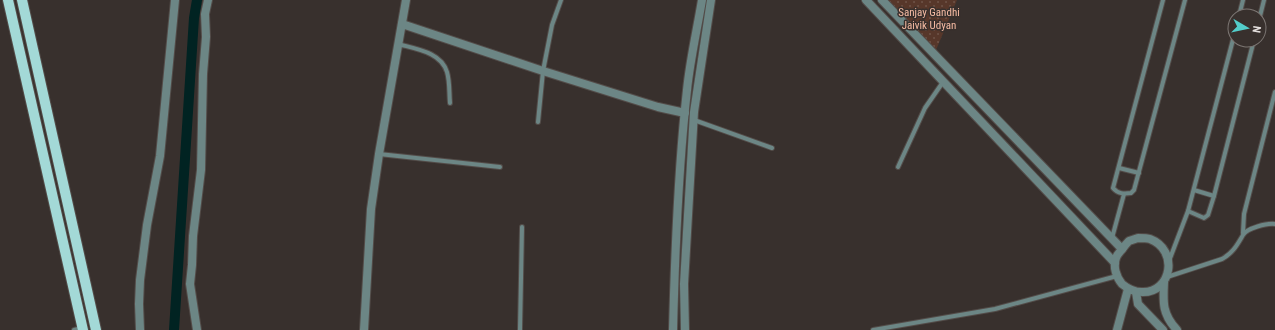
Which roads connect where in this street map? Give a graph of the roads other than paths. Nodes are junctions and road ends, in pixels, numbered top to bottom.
1 (8, 0) edge
2 (22, 0) edge
3 (175, 0) edge
4 (208, 0) edge
5 (406, 0) edge
6 (561, 0) edge
7 (702, 0) edge
8 (711, 0) edge
9 (866, 0) edge
10 (882, 0) edge
11 (1163, 0) edge
12 (1185, 0) edge
13 (402, 24) junction
14 (398, 44) junction
15 (1231, 48) edge
16 (1252, 48) edge
17 (544, 71) junction
18 (943, 81) junction
19 (1275, 92) edge
20 (450, 103) dead end
21 (685, 113) junction
22 (694, 120) junction
23 (538, 122) dead end
24 (772, 148) dead end
25 (379, 154) junction
26 (500, 167) dead end
27 (898, 167) dead end
28 (1119, 168) junction
29 (1139, 173) junction
30 (1194, 190) junction
31 (1124, 194) junction
32 (1214, 196) junction
33 (1188, 211) junction
34 (1275, 224) edge
35 (522, 227) dead end
36 (1243, 234) junction
37 (1112, 238) junction
38 (1122, 249) junction
39 (1169, 261) junction
40 (1115, 263) junction
41 (1117, 276) junction
42 (1165, 279) junction
43 (1132, 290) junction
44 (80, 329) edge
45 (96, 330) edge
46 (140, 330) edge
47 (197, 330) edge
48 (364, 330) edge
49 (520, 330) edge
50 (673, 330) edge
51 (685, 330) edge
52 (873, 330) edge
53 (1117, 330) edge
54 (1163, 330) edge
55 (1177, 330) edge

1 - 44 main road
2 - 45 main road
3 - 46 street
4 - 47 street
5 - 13 street
6 - 17 lane
7 - 21 street
8 - 22 street
9 - 18 street
10 - 37 street
11 - 28 lane
12 - 29 lane
13 - 14 street
13 - 17 street
14 - 20 lane
14 - 25 street
15 - 30 lane
16 - 32 lane
17 - 21 street
17 - 23 lane
18 - 27 lane
18 - 40 street
19 - 36 lane
21 - 50 street
22 - 24 lane
22 - 51 street
25 - 26 lane
25 - 48 street
28 - 29 lane
28 - 31 lane
29 - 31 lane
30 - 32 lane
30 - 33 lane
31 - 37 lane
32 - 33 lane
33 - 39 lane
34 - 36 lane
35 - 49 lane
36 - 42 lane
37 - 38 street
38 - 39 street
38 - 40 street
39 - 42 street
40 - 41 street
41 - 43 street
41 - 52 lane
42 - 43 street
42 - 55 street
43 - 53 street
43 - 54 street

